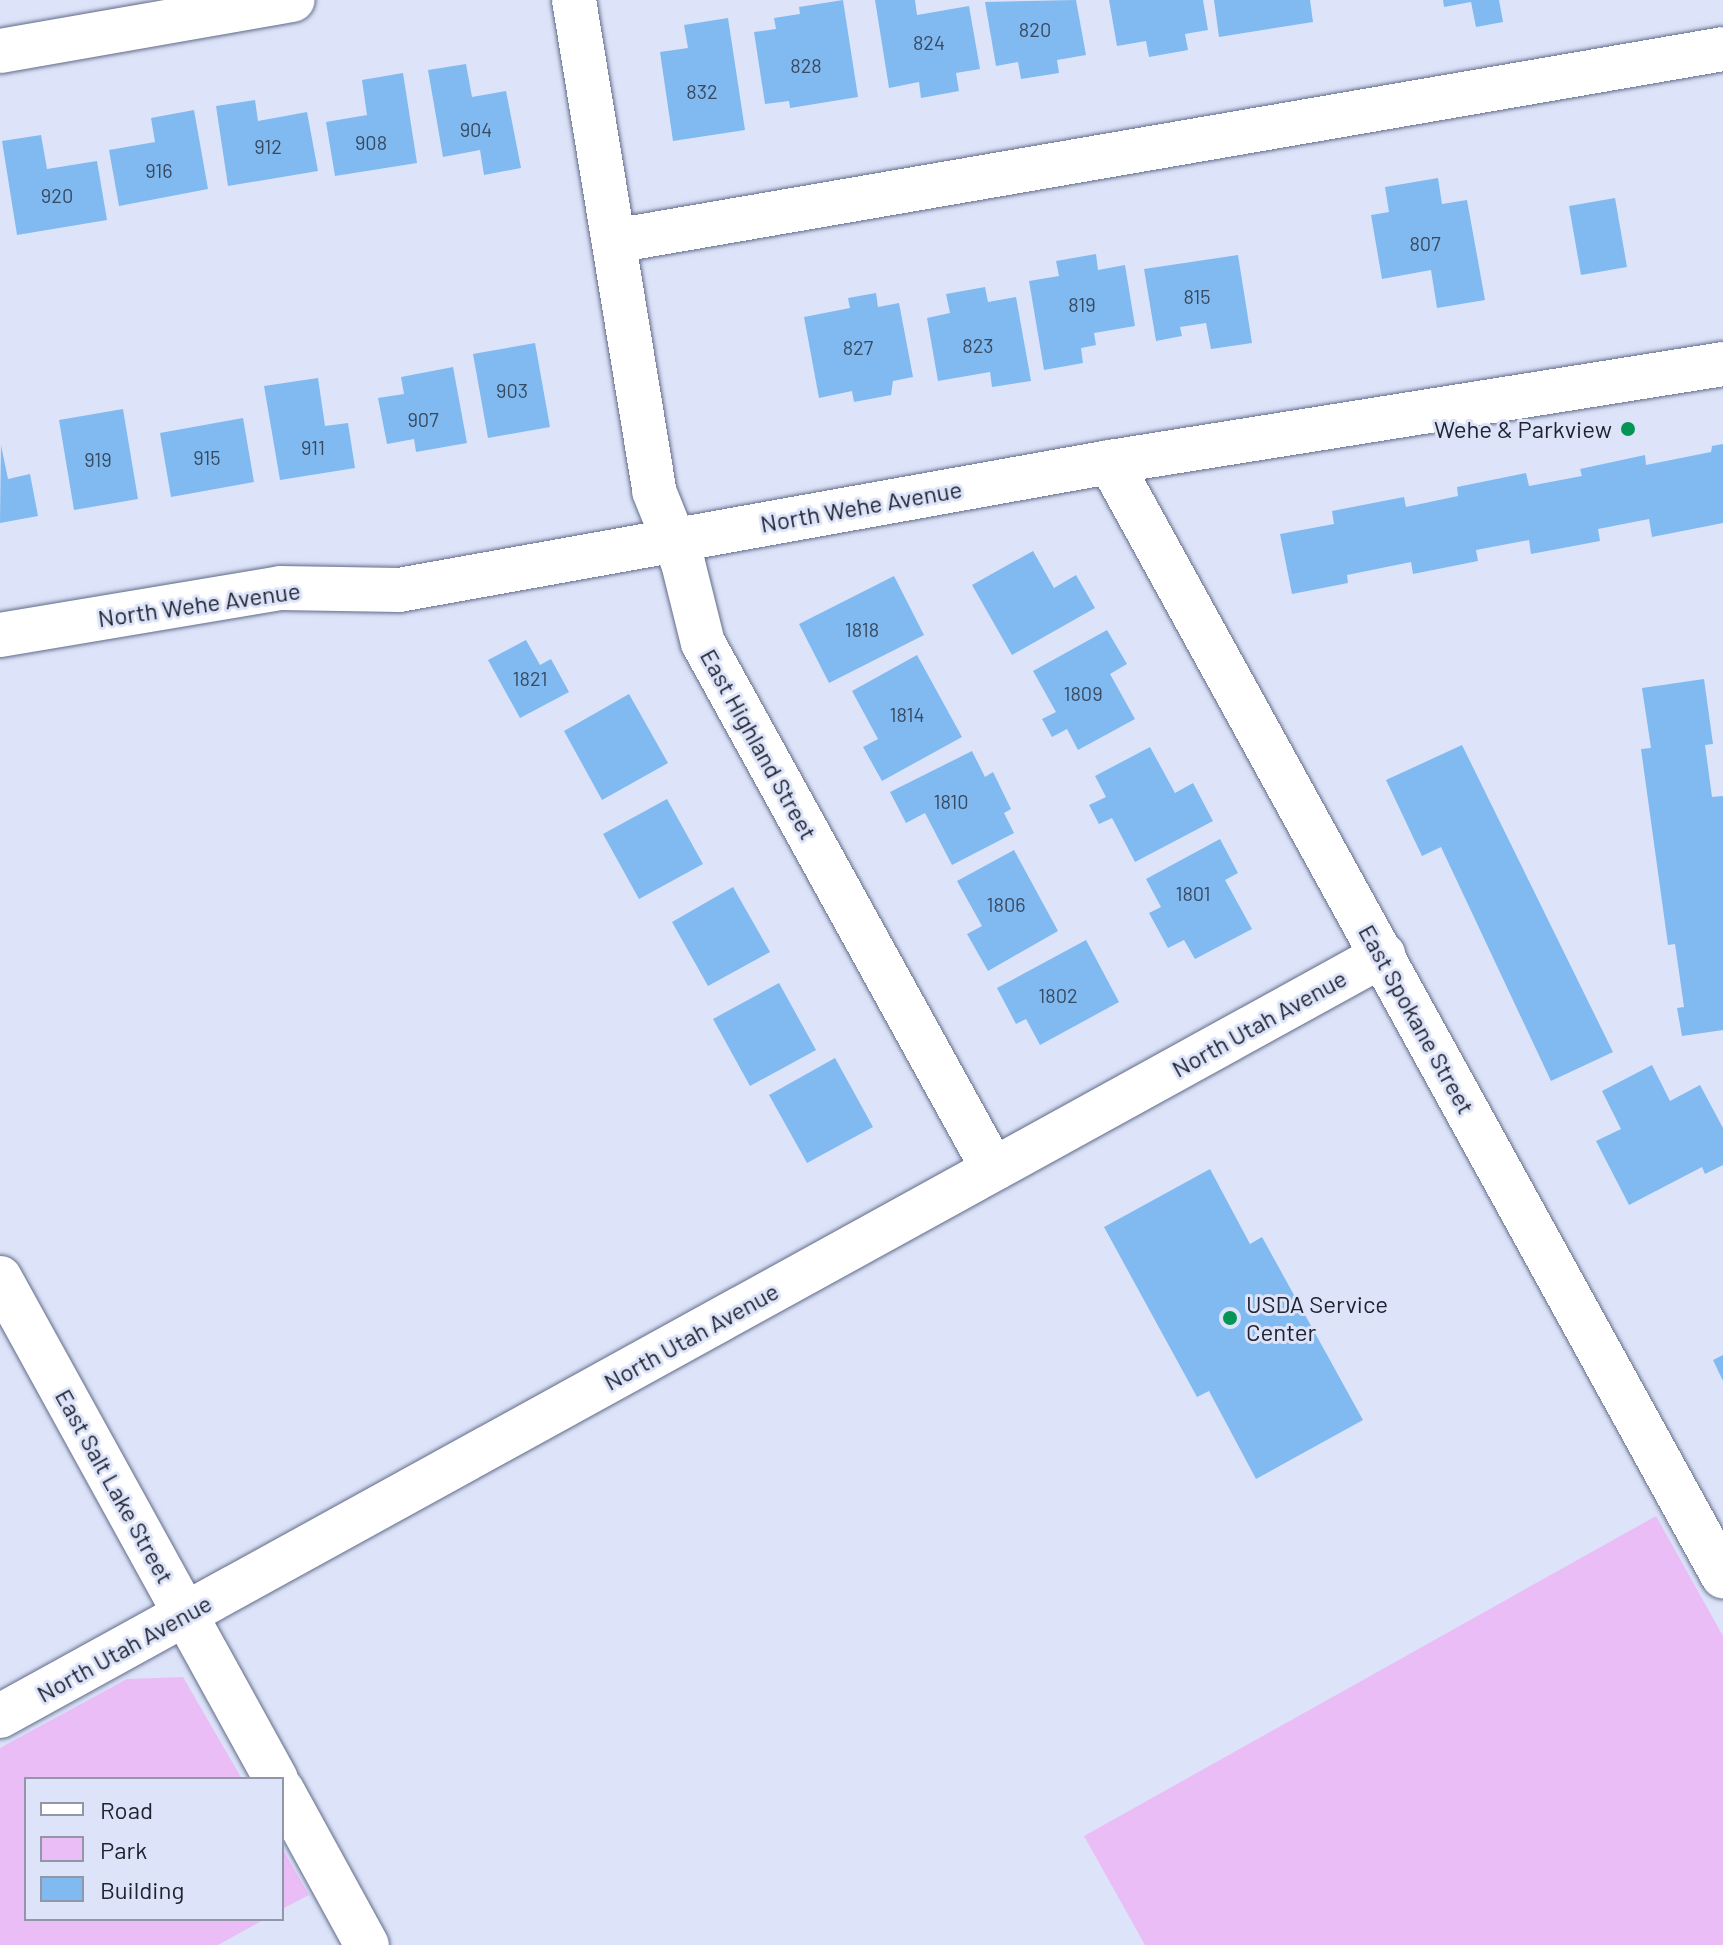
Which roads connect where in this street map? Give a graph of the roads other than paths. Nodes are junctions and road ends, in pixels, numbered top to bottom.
1 (293, 0) edge
2 (574, 0) edge
3 (1723, 49) edge
4 (0, 51) edge
5 (614, 241) junction
6 (1723, 364) edge
7 (1110, 462) junction
8 (672, 539) junction
9 (0, 635) edge
10 (1383, 955) junction
11 (993, 1169) junction
12 (0, 1278) edge
13 (1723, 1576) edge
14 (185, 1614) junction
15 (0, 1716) edge
16 (275, 1777) edge
17 (284, 1794) edge
18 (367, 1945) edge

1 - 4 street
2 - 5 street, East Highland Street
3 - 5 street
5 - 8 street, East Highland Street
6 - 7 street, North Wehe Avenue
7 - 8 street, North Wehe Avenue
7 - 10 street, East Spokane Street
8 - 9 street, North Wehe Avenue
8 - 11 street, East Highland Street
10 - 11 street, North Utah Avenue
10 - 13 street, East Spokane Street
11 - 14 street, North Utah Avenue
12 - 14 street, East Salt Lake Street
14 - 15 street, North Utah Avenue
14 - 16 street, East Salt Lake Street
17 - 18 street

